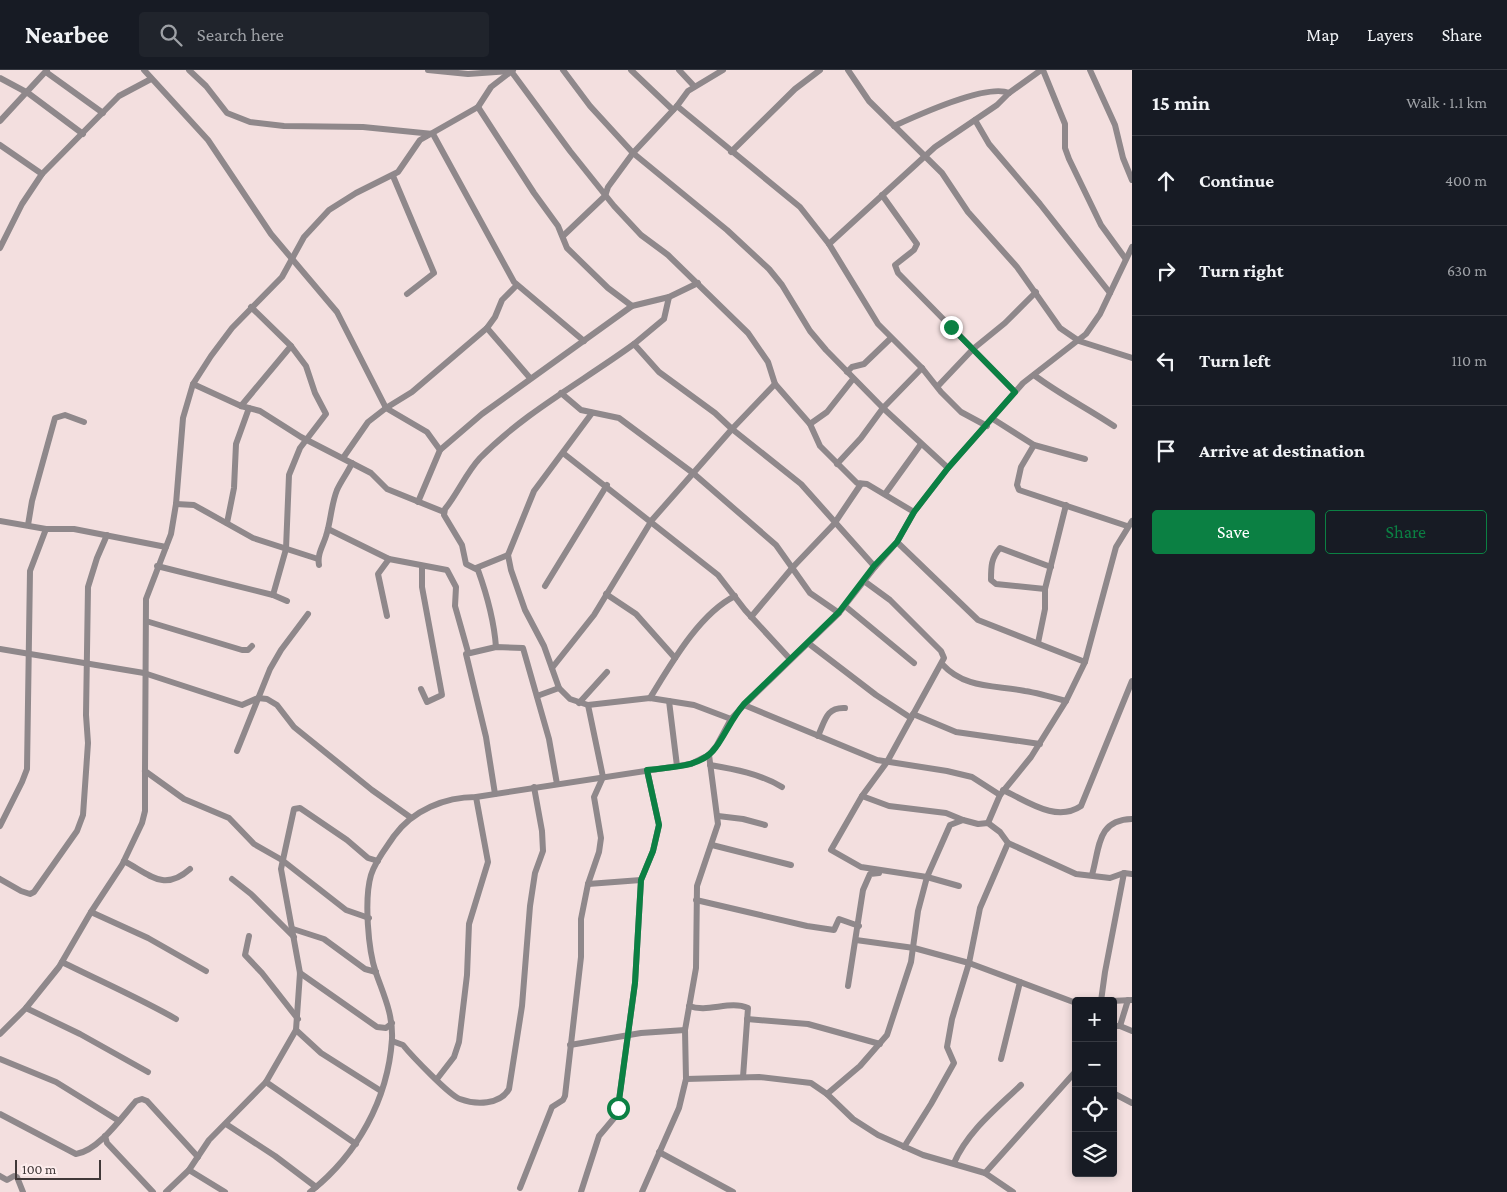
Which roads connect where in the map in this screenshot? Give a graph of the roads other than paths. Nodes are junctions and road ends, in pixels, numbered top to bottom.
1 (144, 70) edge
2 (189, 70) edge
3 (428, 70) edge
4 (563, 70) edge
5 (631, 70) edge
6 (680, 70) edge
7 (723, 70) edge
8 (820, 70) edge
9 (848, 70) edge
10 (1042, 70) edge
11 (1090, 70) edge
12 (46, 71) edge
13 (512, 71) edge
14 (0, 78) edge
15 (151, 79) junction
16 (694, 86) junction
17 (28, 93) junction
18 (1009, 93) junction
19 (478, 107) junction
20 (675, 108) junction
21 (103, 113) junction
22 (975, 120) junction
23 (0, 122) edge
24 (894, 126) junction
25 (83, 134) junction
26 (432, 134) junction
27 (0, 145) edge
28 (731, 152) junction
29 (633, 153) junction
30 (925, 156) junction
31 (42, 174) junction
32 (393, 176) junction
33 (1132, 180) edge
34 (882, 195) junction
35 (606, 196) junction
36 (563, 236) junction
37 (830, 244) junction
38 (0, 248) edge
39 (1132, 248) edge
40 (1125, 258) junction
41 (292, 261) junction
42 (698, 283) junction
43 (517, 285) junction
44 (1036, 292) junction
45 (1110, 293) junction
46 (407, 294) dead end
47 (669, 297) junction
48 (632, 306) junction
49 (252, 307) junction
50 (487, 328) junction
51 (890, 338) junction
52 (584, 341) junction
53 (1079, 341) junction
54 (634, 344) junction
55 (291, 346) junction
56 (973, 349) junction
57 (1132, 358) edge
58 (922, 368) junction
59 (847, 372) junction
60 (1034, 375) junction
61 (530, 378) junction
62 (853, 379) junction
63 (193, 384) junction
64 (775, 384) junction
65 (938, 386) junction
66 (1015, 392) junction
67 (561, 393) junction
68 (240, 406) junction
69 (249, 408) junction
70 (386, 408) junction
71 (883, 408) junction
72 (592, 413) junction
73 (993, 419) junction
74 (84, 422) dead end
75 (810, 424) junction
76 (987, 426) junction
77 (1114, 426) dead end
78 (732, 429) junction
79 (307, 440) junction
80 (921, 444) junction
81 (1034, 445) junction
82 (440, 450) junction
83 (563, 453) junction
84 (343, 458) junction
85 (1085, 459) dead end
86 (352, 463) junction
87 (837, 464) junction
88 (948, 468) junction
89 (693, 473) junction
90 (861, 484) junction
91 (607, 485) junction
92 (885, 494) junction
93 (418, 502) junction
94 (176, 504) junction
95 (1066, 506) junction
96 (444, 512) junction
97 (914, 512) junction
98 (652, 520) junction
99 (0, 521) edge
100 (227, 523) junction
101 (1130, 523) edge
102 (834, 524) junction
103 (28, 525) junction
104 (46, 529) junction
105 (328, 529) junction
106 (107, 535) junction
107 (897, 542) junction
108 (166, 546) junction
109 (286, 549) junction
110 (508, 555) junction
111 (389, 559) junction
112 (157, 566) junction
113 (874, 566) junction
114 (422, 567) junction
115 (793, 567) junction
116 (1051, 567) junction
117 (476, 568) junction
118 (864, 581) junction
119 (545, 586) dead end
120 (1045, 589) junction
121 (606, 594) junction
122 (273, 595) junction
123 (735, 596) junction
124 (287, 601) dead end
125 (845, 606) junction
126 (839, 612) junction
127 (308, 614) dead end
128 (387, 616) dead end
129 (751, 617) junction
130 (146, 621) junction
131 (808, 643) junction
132 (1038, 643) junction
133 (252, 646) dead end
134 (496, 647) junction
135 (0, 649) edge
136 (468, 652) junction
137 (30, 655) junction
138 (675, 658) junction
139 (790, 659) junction
140 (1084, 662) junction
141 (914, 663) dead end
142 (942, 664) junction
143 (88, 665) junction
144 (552, 668) junction
145 (607, 672) dead end
146 (144, 673) junction
147 (1132, 681) edge
148 (559, 688) junction
149 (421, 689) dead end
150 (537, 696) junction
151 (258, 698) junction
152 (650, 698) junction
153 (669, 701) junction
154 (1066, 701) junction
155 (579, 703) junction
156 (744, 704) junction
157 (588, 705) junction
158 (845, 708) dead end
159 (912, 716) junction
160 (731, 719) junction
161 (818, 736) junction
162 (1040, 744) junction
163 (237, 751) dead end
164 (709, 755) junction
165 (887, 762) junction
166 (710, 765) junction
167 (677, 766) junction
168 (647, 770) junction
169 (144, 771) junction
170 (603, 777) junction
171 (557, 784) junction
172 (534, 787) junction
173 (782, 787) dead end
174 (1001, 793) junction
175 (495, 794) junction
176 (862, 796) junction
177 (476, 797) junction
178 (718, 816) junction
179 (410, 818) junction
180 (1132, 819) edge
181 (963, 820) junction
182 (988, 823) junction
183 (765, 825) dead end
184 (0, 826) edge
185 (1008, 843) junction
186 (712, 845) junction
187 (282, 860) junction
188 (378, 860) junction
189 (124, 861) junction
190 (791, 865) dead end
191 (190, 870) dead end
192 (882, 872) junction
193 (1124, 873) junction
194 (1132, 874) edge
195 (1092, 875) junction
196 (927, 877) junction
197 (0, 879) edge
198 (232, 879) dead end
199 (641, 880) junction
200 (588, 884) junction
201 (959, 886) dead end
202 (696, 900) junction
203 (91, 912) junction
204 (369, 918) junction
205 (859, 926) junction
206 (293, 928) junction
207 (248, 936) dead end
208 (294, 937) junction
209 (856, 940) junction
210 (914, 948) junction
211 (62, 962) junction
212 (969, 963) junction
213 (206, 972) dead end
214 (376, 972) junction
215 (300, 973) junction
216 (1020, 982) junction
217 (848, 986) dead end
218 (1102, 997) edge
219 (1130, 1000) edge
220 (1117, 1001) edge
221 (1072, 1002) edge
222 (689, 1006) junction
223 (26, 1008) junction
224 (176, 1019) dead end
225 (298, 1019) junction
226 (747, 1020) junction
227 (392, 1023) junction
228 (1117, 1026) edge
229 (296, 1030) junction
230 (685, 1030) junction
231 (1132, 1031) edge
232 (0, 1034) edge
233 (627, 1037) junction
234 (392, 1040) junction
235 (570, 1044) junction
236 (880, 1044) junction
237 (0, 1059) edge
238 (1001, 1059) dead end
239 (148, 1072) dead end
240 (1072, 1075) edge
241 (743, 1077) junction
242 (438, 1079) junction
243 (686, 1079) junction
244 (266, 1082) junction
245 (1021, 1085) dead end
246 (381, 1091) junction
247 (826, 1094) junction
248 (1117, 1095) edge
249 (1132, 1103) edge
250 (0, 1114) edge
251 (119, 1120) junction
252 (226, 1124) junction
253 (105, 1136) junction
254 (356, 1144) junction
255 (904, 1146) junction
256 (659, 1152) junction
257 (198, 1157) junction
258 (954, 1163) junction
259 (189, 1170) junction
260 (985, 1172) junction
261 (0, 1176) edge
262 (316, 1187) junction
263 (520, 1188) dead end
264 (23, 1192) edge
265 (153, 1192) edge
266 (166, 1192) edge
267 (224, 1192) edge
268 (310, 1192) edge
269 (581, 1192) edge
270 (642, 1192) edge
271 (732, 1192) edge
272 (1013, 1192) edge

1 - 15 street
2 - 26 street
3 - 13 street
4 - 29 street
5 - 20 street
6 - 16 street
7 - 16 street
8 - 28 street
9 - 24 street
10 - 18 street
10 - 40 street
11 - 33 street
12 - 17 street
12 - 21 street
13 - 19 street
13 - 35 street
14 - 17 street
15 - 21 street
15 - 41 street
16 - 20 street
17 - 23 street
17 - 25 street
18 - 22 street
18 - 24 street
19 - 26 street
19 - 36 street
20 - 28 street
20 - 29 street
21 - 25 street
22 - 30 street
22 - 45 street
24 - 30 street
25 - 31 street
26 - 32 street
26 - 43 street
27 - 31 street
28 - 37 street
29 - 35 street
29 - 59 street
30 - 34 street
30 - 44 street
31 - 38 street
32 - 41 street
32 - 46 street
34 - 37 street
34 - 56 street
35 - 36 street
35 - 42 street
36 - 48 street
37 - 51 street
39 - 40 street
40 - 45 street
41 - 49 street
41 - 70 street
42 - 47 street
42 - 64 street
43 - 50 street
43 - 52 street
44 - 53 street
44 - 56 street
45 - 53 street
47 - 48 street
47 - 54 street
48 - 52 street
49 - 55 street
49 - 63 street
50 - 61 street
50 - 70 street
51 - 58 street
51 - 59 street
52 - 61 street
53 - 57 street
53 - 60 street
54 - 67 street
54 - 78 street
55 - 68 street
55 - 79 street
56 - 65 street
56 - 66 street
58 - 65 street
58 - 71 street
59 - 62 street
60 - 66 street
60 - 77 street
61 - 82 street
62 - 71 street
62 - 75 street
63 - 68 street
63 - 94 street
64 - 75 street
64 - 78 street
65 - 76 street
66 - 73 street
67 - 72 street
67 - 96 street
68 - 69 street
69 - 79 street
69 - 100 street
70 - 82 street
70 - 84 street
71 - 80 street
71 - 87 street
72 - 83 street
72 - 89 street
73 - 76 street
73 - 81 street
74 - 103 street
75 - 87 street
76 - 88 street
78 - 89 street
78 - 102 street
79 - 84 street
79 - 109 street
80 - 88 street
80 - 92 street
81 - 85 street
81 - 95 street
82 - 93 street
83 - 91 street
83 - 110 street
84 - 86 street
86 - 93 street
86 - 105 street
87 - 90 street
88 - 97 street
89 - 98 street
89 - 115 street
90 - 92 street
90 - 102 street
91 - 98 street
91 - 119 street
92 - 97 street
93 - 96 street
94 - 100 street
94 - 108 street
95 - 101 street
95 - 116 street
96 - 117 street
97 - 107 street
98 - 121 street
98 - 123 street
99 - 103 street
100 - 109 street
101 - 140 street
102 - 113 street
102 - 115 street
103 - 104 street
104 - 106 street
104 - 137 street
105 - 109 street
105 - 111 street
106 - 108 street
106 - 143 street
107 - 113 street
107 - 132 street
108 - 112 street
109 - 122 street
110 - 117 street
110 - 144 street
111 - 114 street
111 - 128 street
112 - 122 street
112 - 130 street
113 - 118 street
114 - 136 street
114 - 149 street
115 - 126 street
115 - 129 street
116 - 120 street
116 - 120 street
117 - 134 street
118 - 125 street
118 - 142 street
120 - 132 street
121 - 138 street
121 - 144 street
122 - 124 street
123 - 129 street
123 - 138 street
125 - 126 street
125 - 141 street
126 - 131 street
127 - 151 street
129 - 139 street
130 - 133 street
130 - 146 street
131 - 139 street
131 - 159 street
132 - 140 street
134 - 136 street
134 - 150 street
135 - 137 street
136 - 175 street
137 - 143 street
137 - 184 street
138 - 152 street
139 - 156 street
140 - 154 street
142 - 154 street
142 - 159 street
143 - 146 street
143 - 197 street
144 - 148 street
145 - 155 street
146 - 151 street
146 - 169 street
147 - 174 street
148 - 150 street
148 - 155 street
150 - 171 street
151 - 163 street
151 - 179 street
152 - 153 street
152 - 157 street
153 - 160 street
153 - 167 street
154 - 162 street
155 - 157 street
156 - 160 street
156 - 161 street
157 - 170 street
158 - 161 street
159 - 162 street
159 - 165 street
160 - 164 street
161 - 165 street
162 - 174 street
164 - 166 street
164 - 167 street
165 - 174 street
165 - 176 street
166 - 173 street
166 - 178 street
167 - 168 street
168 - 170 street
168 - 199 street
169 - 187 street
169 - 189 street
170 - 171 street
170 - 200 street
171 - 172 street
172 - 175 street
172 - 242 street
174 - 182 street
175 - 177 street
176 - 181 street
176 - 192 street
177 - 179 street
177 - 242 street
178 - 183 street
178 - 186 street
179 - 188 street
180 - 195 street
181 - 182 street
181 - 196 street
182 - 185 street
185 - 195 street
185 - 212 street
186 - 190 street
186 - 202 street
187 - 188 street
187 - 204 street
187 - 206 street
188 - 204 street
189 - 191 street
189 - 203 street
192 - 196 street
192 - 205 street
193 - 194 street
193 - 195 street
193 - 218 street
196 - 201 street
196 - 210 street
198 - 208 street
199 - 200 street
199 - 233 street
200 - 235 street
202 - 205 street
202 - 222 street
203 - 211 street
203 - 213 street
204 - 214 street
205 - 209 street
206 - 208 street
206 - 214 street
207 - 225 street
208 - 215 street
209 - 210 street
209 - 217 street
210 - 212 street
210 - 236 street
211 - 223 street
211 - 224 street
212 - 216 street
212 - 255 street
214 - 227 street
215 - 225 street
215 - 227 street
216 - 221 street
216 - 238 street
219 - 220 street
219 - 228 street
222 - 226 street
222 - 230 street
223 - 232 street
223 - 239 street
225 - 229 street
226 - 236 street
226 - 241 street
227 - 234 street
228 - 231 street
229 - 244 street
229 - 246 street
230 - 233 street
230 - 243 street
233 - 235 street
233 - 269 street
234 - 242 street
234 - 246 street
235 - 263 street
236 - 247 street
237 - 251 street
240 - 260 street
241 - 243 street
241 - 247 street
243 - 256 street
244 - 252 street
244 - 254 street
245 - 258 street
246 - 254 street
247 - 255 street
248 - 249 street
250 - 253 street
251 - 253 street
251 - 257 street
252 - 257 street
252 - 262 street
253 - 265 street
254 - 262 street
255 - 258 street
256 - 270 street
256 - 271 street
257 - 259 street
258 - 260 street
259 - 266 street
259 - 267 street
260 - 272 street
261 - 264 street
262 - 268 street

